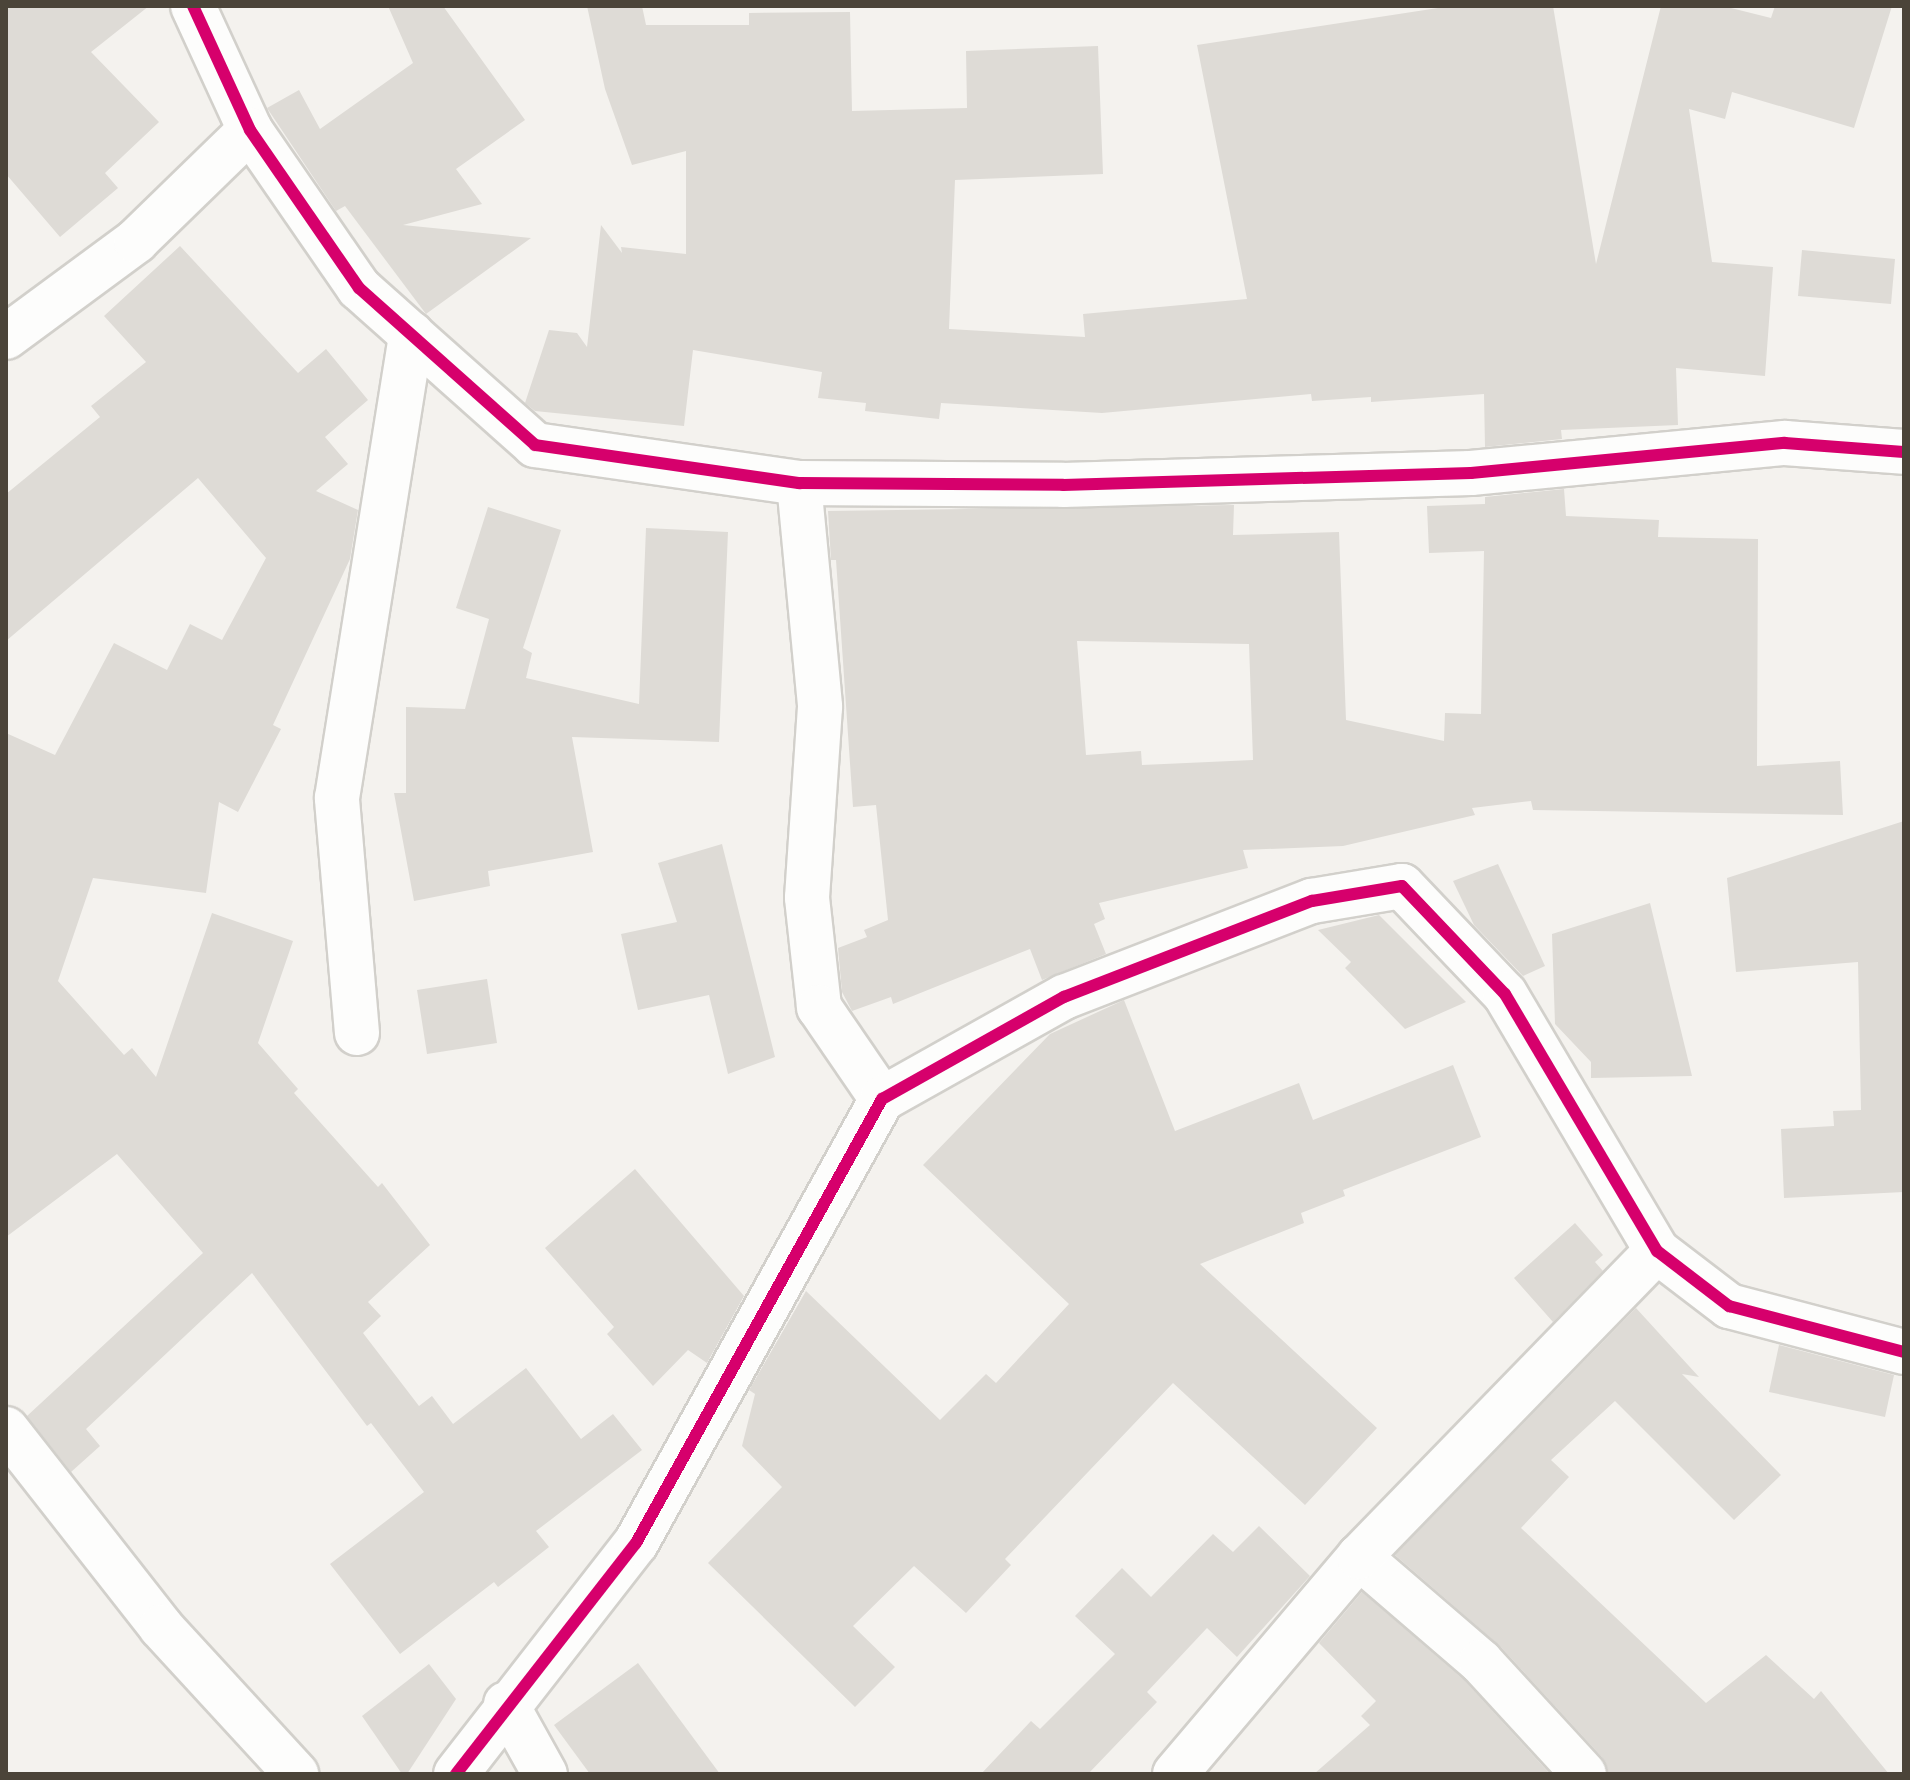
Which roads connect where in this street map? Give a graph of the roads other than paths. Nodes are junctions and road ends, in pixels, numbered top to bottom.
1 (193, 6) edge
2 (250, 130) junction
3 (411, 334) junction
4 (6, 337) edge
5 (1904, 452) edge
6 (799, 483) junction
7 (357, 1033) dead end
8 (882, 1099) junction
9 (1657, 1251) junction
10 (1904, 1352) edge
11 (6, 1429) edge
12 (1359, 1557) junction
13 (506, 1704) junction
14 (296, 1774) edge
15 (456, 1774) edge
16 (545, 1774) edge
17 (1175, 1774) edge
18 (1584, 1774) edge

1 - 2 street
2 - 3 street
2 - 4 street
3 - 6 street
3 - 7 street
5 - 6 street
6 - 8 street
8 - 9 street
8 - 13 street
9 - 10 street
9 - 12 street
11 - 14 street
12 - 17 street
12 - 18 street
13 - 15 street
13 - 16 street

